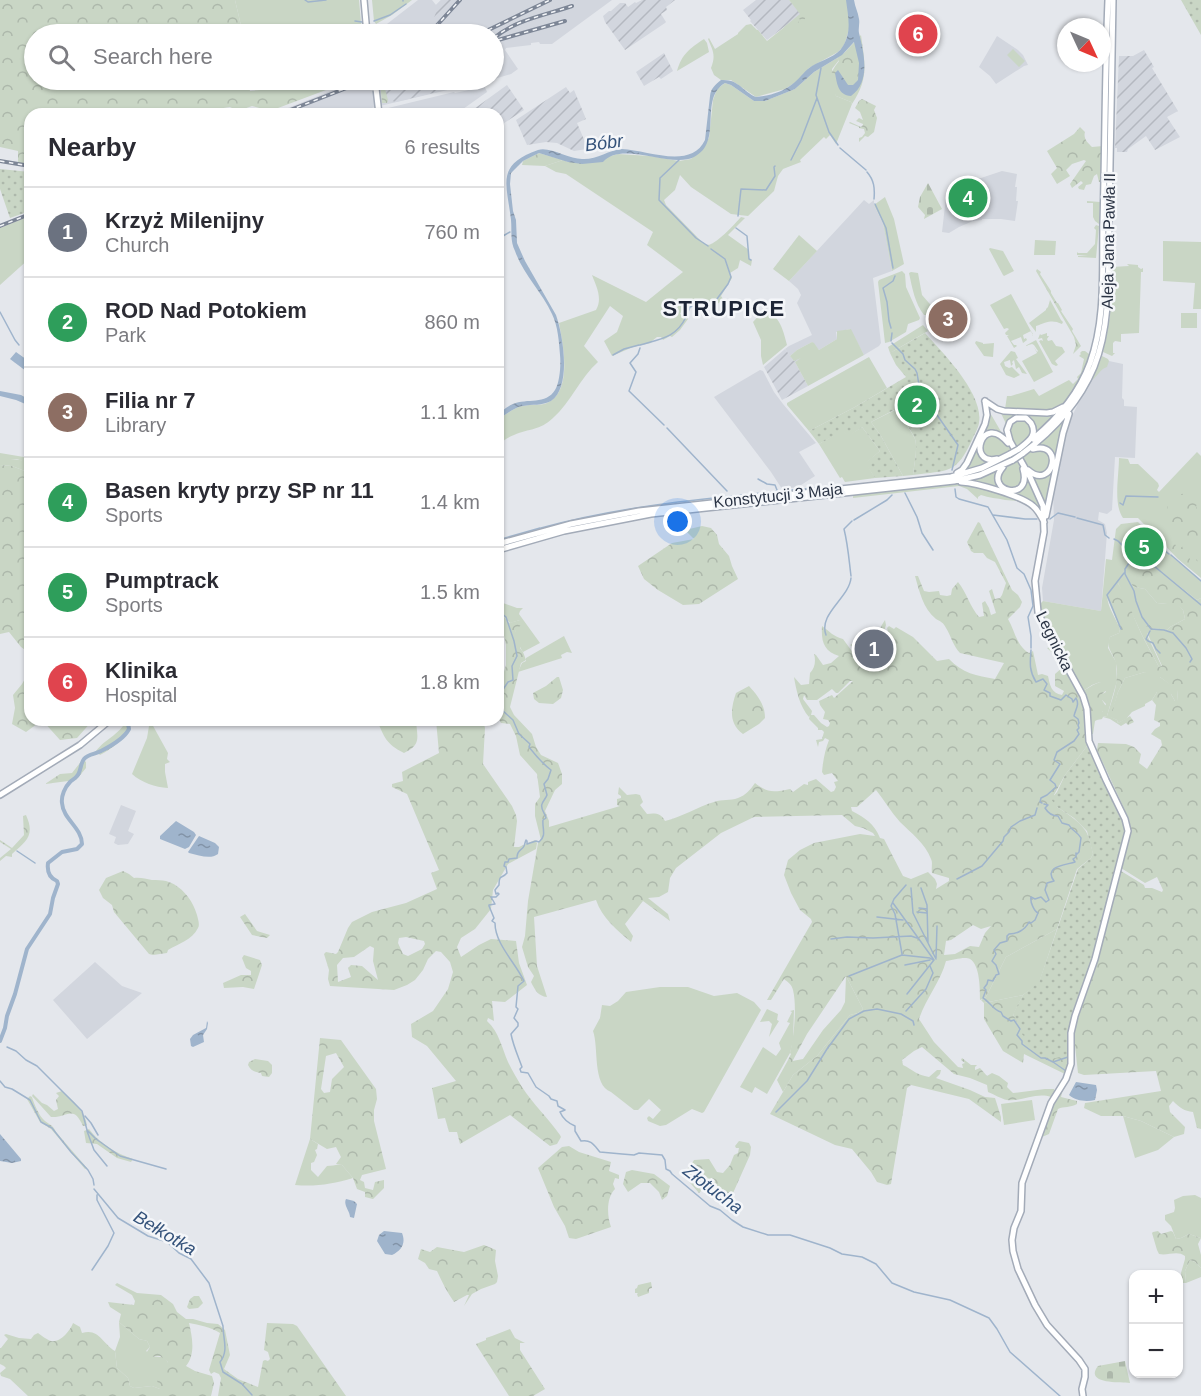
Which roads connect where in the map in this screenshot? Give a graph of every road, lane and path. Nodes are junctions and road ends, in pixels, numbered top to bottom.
1 (366, 0) edge
2 (1108, 0) edge
3 (1113, 0) edge
4 (368, 24) edge
5 (374, 90) edge
6 (377, 108) edge
7 (1070, 399) junction
8 (1072, 406) junction
9 (1009, 442) junction
10 (1021, 451) junction
11 (1011, 457) junction
12 (1022, 465) junction
13 (941, 481) junction
14 (1044, 523) junction
15 (504, 542) edge
16 (504, 548) edge
17 (103, 726) edge
18 (0, 795) edge
19 (1083, 1396) edge

1 - 4 main road
2 - 7 main road, Aleja Jana Pawła II
3 - 8 main road, Aleja Jana Pawła II
5 - 6 main road, bridge
7 - 10 main road, Aleja Jana Pawła II
7 - 13 main road
8 - 10 main road, Aleja Jana Pawła II
8 - 14 main road
9 - 10 main road
9 - 11 main road
9 - 12 main road, Legnicka
10 - 11 main road, Konstytucji 3 Maja, bridge
10 - 12 main road
11 - 12 main road
11 - 13 main road, Konstytucji 3 Maja
12 - 14 main road, Legnicka
13 - 14 main road
13 - 15 main road, Konstytucji 3 Maja
13 - 16 main road, Konstytucji 3 Maja
14 - 19 main road, Legnicka
17 - 18 main road

